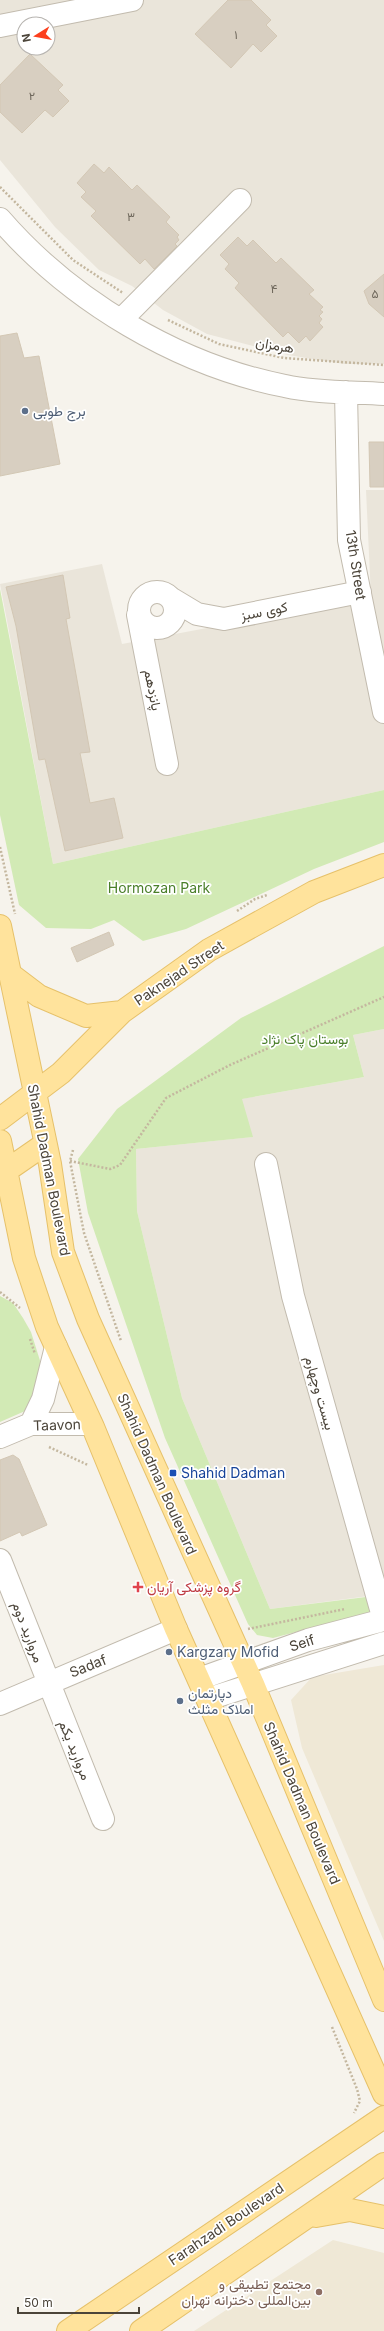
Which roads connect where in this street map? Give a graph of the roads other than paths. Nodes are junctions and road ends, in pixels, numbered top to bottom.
1 (132, 0) edge
2 (0, 26) edge
3 (240, 200) dead end
4 (0, 219) edge
5 (121, 320) junction
6 (346, 392) junction
7 (384, 394) edge
8 (360, 592) junction
9 (138, 615) joint
10 (384, 712) edge
11 (167, 764) dead end
12 (384, 865) edge
13 (8, 924) edge
14 (10, 974) junction
15 (122, 1012) junction
16 (34, 1094) junction
17 (0, 1119) edge
18 (0, 1141) edge
19 (45, 1144) junction
20 (266, 1164) dead end
21 (3, 1172) edge
22 (0, 1228) edge
23 (24, 1258) junction
24 (56, 1347) junction
25 (31, 1424) junction
26 (91, 1424) junction
27 (0, 1437) edge
28 (0, 1560) edge
29 (384, 1620) edge
30 (176, 1629) junction
31 (384, 1643) edge
32 (243, 1662) junction
33 (199, 1679) junction
34 (48, 1682) junction
35 (253, 1684) junction
36 (208, 1699) junction
37 (0, 1704) edge
38 (103, 1819) dead end
39 (384, 2000) edge
40 (384, 2094) edge
41 (384, 2116) edge
42 (384, 2164) edge
43 (384, 2217) edge
44 (305, 2219) junction
45 (68, 2331) edge
46 (141, 2331) edge

1 - 2 street
3 - 5 street
4 - 5 street
5 - 6 street
6 - 7 street
6 - 8 street, 13th Street
8 - 9 street, کوی سبز
8 - 10 street, 13th Street
9 - 11 street, پانزدهم
12 - 15 main road, Paknejad Street
13 - 14 main road, Shahid Dadman Boulevard
14 - 15 main road
14 - 16 main road, Shahid Dadman Boulevard
15 - 16 main road, Paknejad Street
16 - 17 main road, Paknejad Street
16 - 19 main road, Shahid Dadman Boulevard
18 - 21 main road
19 - 21 main road
19 - 32 main road, Shahid Dadman Boulevard
20 - 29 street, بیست وچهارم
21 - 23 main road
22 - 23 main road
23 - 24 main road
24 - 25 street
24 - 26 main road
25 - 26 street, Taavon
25 - 27 street, Taavon
26 - 30 main road
28 - 34 street, مروارید دوم
29 - 32 street, Seif
30 - 33 main road
30 - 34 street, Sadaf
31 - 35 street, Seif
32 - 33 street, Seif
32 - 35 main road, Shahid Dadman Boulevard
33 - 36 main road
34 - 37 street, Sadaf
34 - 38 street, مروارید یکم
35 - 36 street, Seif
35 - 39 main road, Shahid Dadman Boulevard
36 - 40 main road
41 - 45 main road, Farahzadi Boulevard
42 - 44 main road
43 - 44 main road
44 - 46 main road

